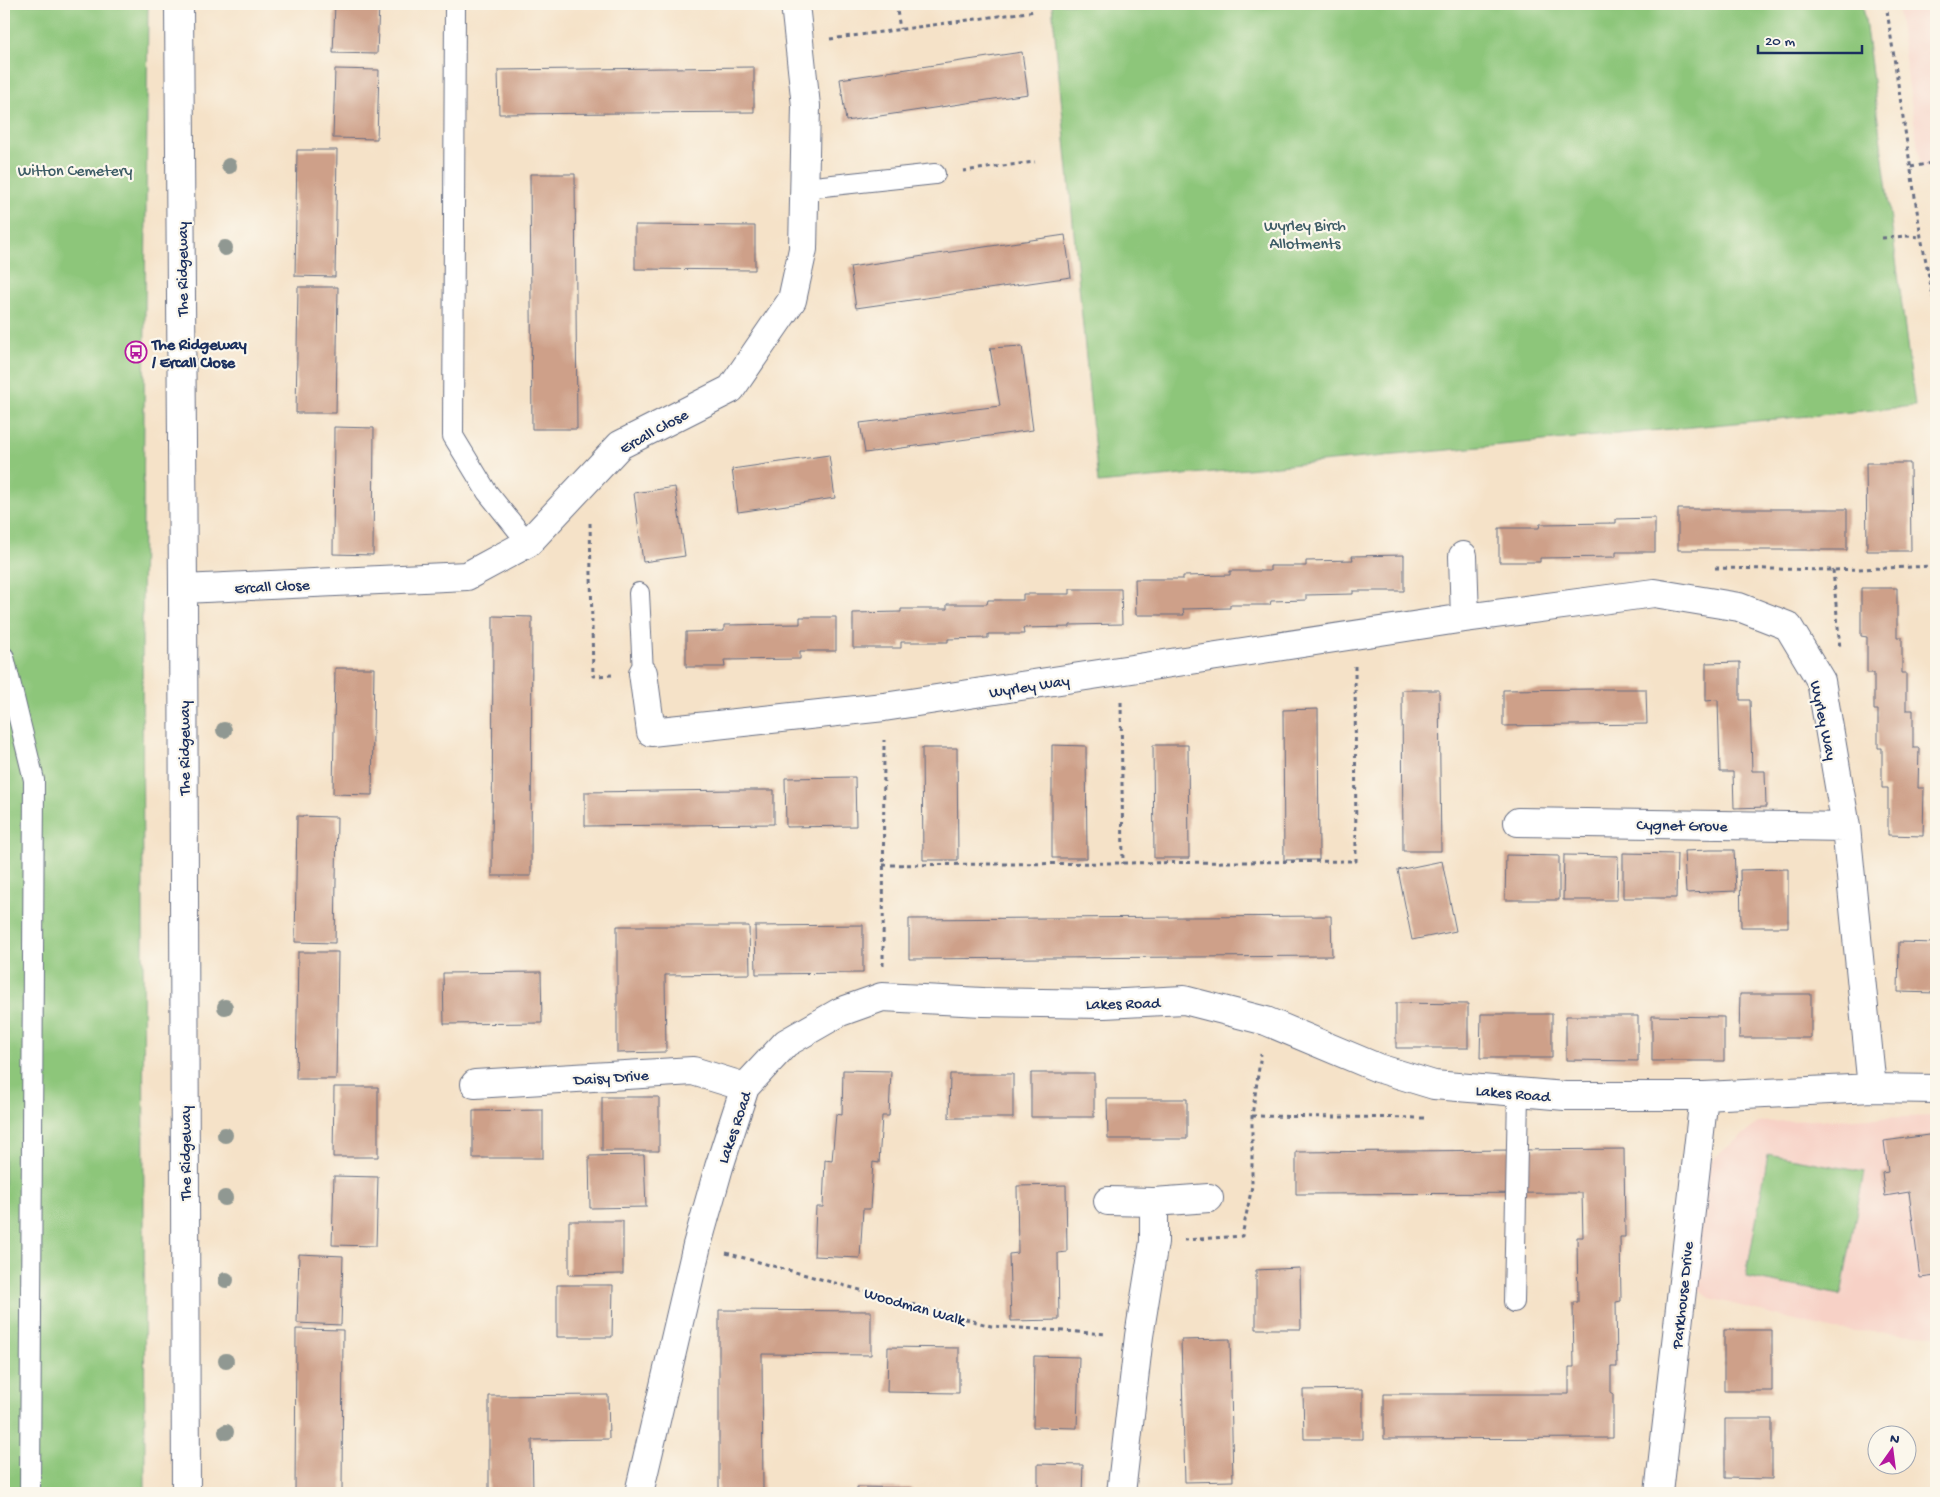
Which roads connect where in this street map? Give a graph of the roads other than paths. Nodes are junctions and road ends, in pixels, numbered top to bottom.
1 (179, 4) edge
2 (454, 4) edge
3 (796, 4) edge
4 (935, 174) road end
5 (804, 188) junction
6 (528, 543) junction
7 (1463, 556) dead end
8 (183, 589) junction
9 (639, 593) dead end
10 (1465, 618) junction
11 (4, 657) edge
12 (643, 673) joint
13 (1518, 822) dead end
14 (1846, 827) junction
15 (475, 1084) dead end
16 (745, 1087) junction
17 (1872, 1088) junction
18 (1936, 1088) edge
19 (1518, 1092) junction
20 (1704, 1096) junction
21 (1209, 1198) dead end
22 (1108, 1201) dead end
23 (1154, 1202) junction
24 (1514, 1302) dead end
25 (30, 1493) edge
26 (186, 1493) edge
27 (639, 1493) edge
28 (1121, 1493) edge
29 (1659, 1493) edge

1 - 8 street, The Ridgeway
2 - 6 lane
3 - 5 street, Ercall Close
4 - 5 lane
5 - 6 street, Ercall Close
6 - 8 street, Ercall Close
7 - 10 street
8 - 26 street, The Ridgeway
9 - 12 lane
10 - 12 street, Wyrley Way
10 - 14 street, Wyrley Way
11 - 25 lane
13 - 14 street, Cygnet Grove
14 - 17 street, Wyrley Way
15 - 16 street, Daisy Drive
16 - 19 street, Lakes Road
16 - 27 street, Lakes Road
17 - 18 street, Lakes Road
17 - 20 street, Lakes Road
19 - 20 street, Lakes Road
19 - 24 lane
20 - 29 street, Parkhouse Drive
21 - 23 street
22 - 23 street
23 - 28 street

